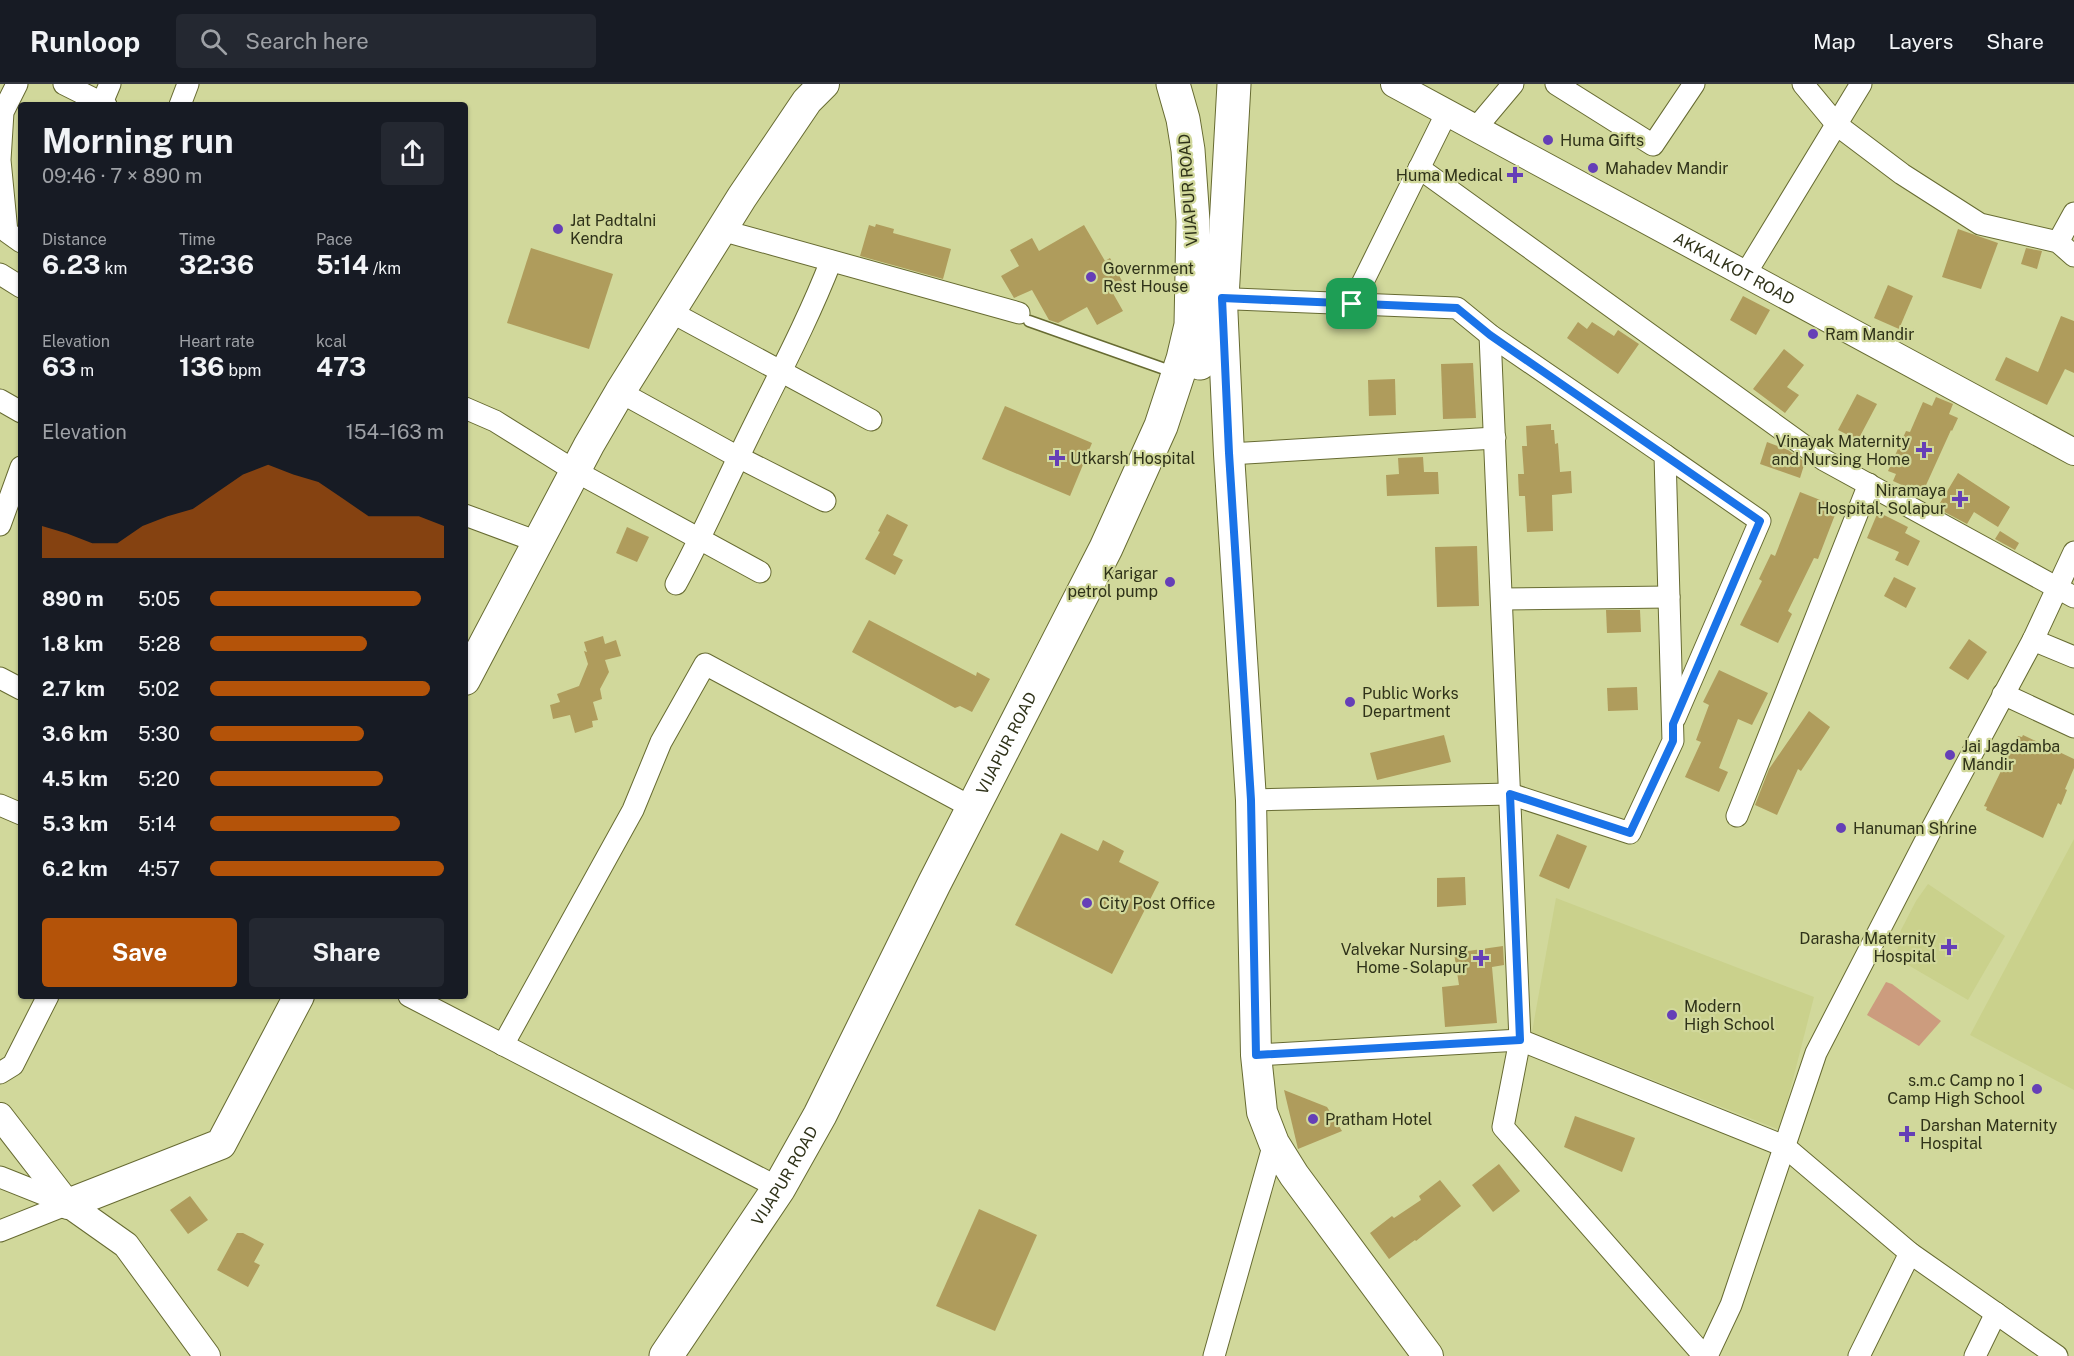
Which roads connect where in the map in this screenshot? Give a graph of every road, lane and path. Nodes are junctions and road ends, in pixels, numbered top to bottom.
1 (17, 84) edge
2 (64, 84) edge
3 (188, 84) edge
4 (824, 84) edge
5 (1173, 84) edge
6 (1234, 84) edge
7 (1394, 84) edge
8 (1514, 84) edge
9 (1556, 84) edge
10 (1694, 84) edge
11 (1803, 84) edge
12 (1861, 84) edge
13 (106, 97) edge
14 (181, 102) edge
15 (1447, 112) junction
16 (1837, 125) junction
17 (1476, 128) junction
18 (0, 160) edge
19 (1419, 168) junction
20 (18, 169) edge
21 (2074, 213) edge
22 (721, 230) junction
23 (18, 240) edge
24 (2066, 249) edge
25 (831, 261) junction
26 (1746, 273) junction
27 (0, 274) edge
28 (18, 285) edge
29 (1207, 297) junction
30 (1352, 304) junction
31 (671, 312) junction
32 (1024, 317) joint
33 (1490, 335) junction
34 (781, 372) junction
35 (1178, 373) junction
36 (620, 392) junction
37 (0, 400) edge
38 (468, 409) edge
39 (18, 410) edge
40 (871, 420) dead end
41 (1495, 438) junction
42 (2074, 452) edge
43 (1229, 453) junction
44 (1665, 455) junction
45 (738, 457) junction
46 (575, 471) junction
47 (14, 476) edge
48 (1869, 484) junction
49 (825, 501) dead end
50 (468, 515) edge
51 (0, 525) edge
52 (701, 539) junction
53 (538, 542) junction
54 (2074, 552) edge
55 (760, 572) dead end
56 (676, 584) dead end
57 (2065, 593) edge
58 (1669, 597) junction
59 (1502, 599) junction
60 (2033, 640) junction
61 (2074, 657) edge
62 (468, 668) edge
63 (0, 678) edge
64 (18, 687) edge
65 (2003, 694) junction
66 (1673, 724) junction
67 (2074, 727) edge
68 (1510, 794) junction
69 (1251, 800) junction
70 (973, 808) junction
71 (1737, 816) dead end
72 (46, 999) edge
73 (297, 999) edge
74 (415, 999) edge
75 (1520, 1040) junction
76 (503, 1045) junction
77 (1256, 1055) junction
78 (0, 1073) edge
79 (0, 1116) edge
80 (1274, 1143) junction
81 (1784, 1146) junction
82 (0, 1177) edge
83 (779, 1188) junction
84 (69, 1204) junction
85 (0, 1231) edge
86 (1910, 1253) junction
87 (1996, 1313) junction
88 (207, 1356) edge
89 (666, 1356) edge
90 (690, 1356) edge
91 (1214, 1356) edge
92 (1428, 1356) edge
93 (1705, 1356) edge
94 (1859, 1356) edge
95 (1975, 1356) edge
96 (2057, 1356) edge

1 - 18 street
2 - 13 street
3 - 14 street
4 - 22 main road
5 - 29 main road, VIJAPUR ROAD
6 - 29 main road, VIJAPUR ROAD
7 - 15 street, AKKALKOT ROAD
8 - 17 street
9 - 10 street
11 - 16 street
12 - 16 street
15 - 17 street, AKKALKOT ROAD
15 - 19 street
16 - 24 street
16 - 26 street
17 - 26 street, AKKALKOT ROAD
18 - 20 street
18 - 23 street
19 - 30 street
19 - 48 street
21 - 24 street
22 - 25 street
22 - 31 main road
25 - 32 street
25 - 34 street
26 - 42 street, AKKALKOT ROAD
27 - 28 street
29 - 30 street
29 - 35 main road, VIJAPUR ROAD
29 - 43 main road
29 - 90 main road, VIJAPUR ROAD
30 - 33 street
31 - 34 street
31 - 36 main road
32 - 35 lane
33 - 41 street
33 - 44 street
34 - 40 street
34 - 45 street
35 - 70 main road, VIJAPUR ROAD
36 - 45 street
36 - 46 main road
37 - 39 street
38 - 46 street
41 - 43 street
41 - 59 street
43 - 69 main road
44 - 58 street
44 - 66 street
45 - 49 street
45 - 52 street
46 - 52 street
46 - 53 main road
47 - 51 street
48 - 57 street
48 - 71 street
50 - 53 street
52 - 55 street
52 - 56 street
53 - 62 main road
54 - 57 street
57 - 60 street
58 - 59 street
58 - 66 street
59 - 68 street
60 - 61 street
60 - 65 street
63 - 64 street
65 - 67 street
65 - 81 street
66 - 68 street
68 - 69 street
68 - 75 street
69 - 77 main road
70 - 76 street
70 - 83 main road, VIJAPUR ROAD
72 - 78 street
73 - 84 main road
74 - 76 street
75 - 77 street
75 - 81 street
75 - 93 street
76 - 83 street
77 - 80 main road
79 - 84 street
80 - 91 street
80 - 92 main road
81 - 86 street
81 - 93 street
82 - 84 street
83 - 89 main road, VIJAPUR ROAD
84 - 85 street
84 - 88 street
86 - 87 street
86 - 94 street
87 - 95 street
87 - 96 street

